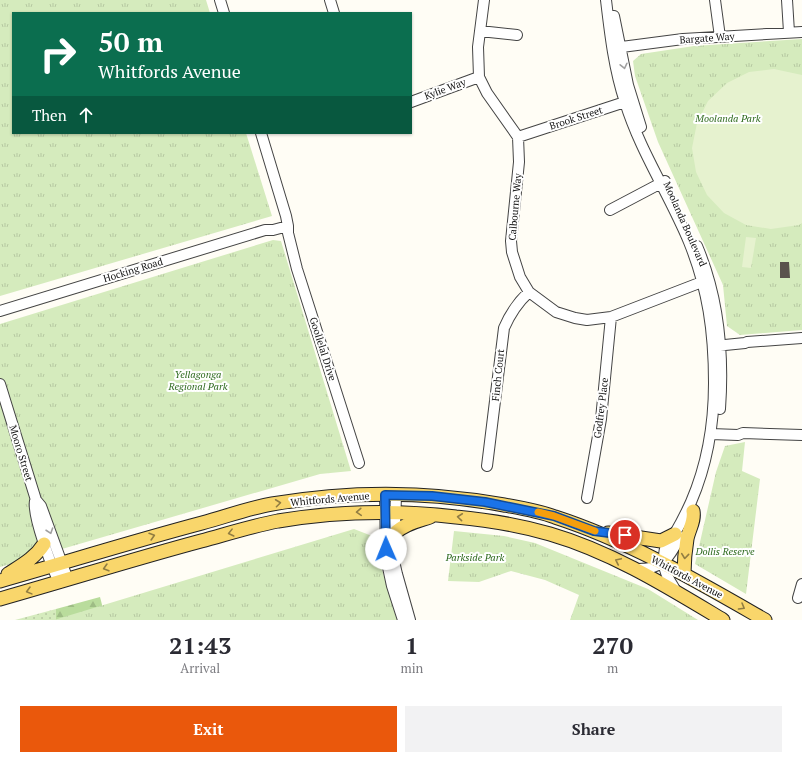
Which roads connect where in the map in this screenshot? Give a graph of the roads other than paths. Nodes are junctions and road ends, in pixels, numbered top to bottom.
1 (214, 0) edge
2 (220, 0) edge
3 (330, 0) edge
4 (484, 0) edge
5 (606, 0) edge
6 (612, 0) edge
7 (716, 0) edge
8 (787, 0) edge
9 (218, 12) edge
10 (224, 12) edge
11 (334, 12) edge
12 (480, 31) junction
13 (789, 32) junction
14 (802, 32) edge
15 (517, 35) dead end
16 (720, 37) junction
17 (616, 48) junction
18 (479, 77) junction
19 (629, 101) junction
20 (412, 102) edge
21 (254, 134) edge
22 (261, 134) edge
23 (518, 137) junction
24 (663, 182) junction
25 (610, 210) dead end
26 (285, 226) junction
27 (706, 280) junction
28 (529, 292) junction
29 (0, 311) edge
30 (611, 318) junction
31 (802, 338) edge
32 (717, 343) junction
33 (0, 384) edge
34 (714, 431) junction
35 (802, 435) edge
36 (359, 463) dead end
37 (487, 466) dead end
38 (391, 495) junction
39 (587, 498) dead end
40 (36, 500) junction
41 (692, 511) junction
42 (390, 512) junction
43 (440, 515) junction
44 (594, 531) junction
45 (395, 533) junction
46 (675, 534) junction
47 (44, 544) junction
48 (663, 563) junction
49 (56, 565) junction
50 (634, 569) junction
51 (684, 574) junction
52 (0, 580) edge
53 (63, 581) junction
54 (802, 584) edge
55 (677, 592) junction
56 (798, 598) dead end
57 (0, 599) edge
58 (403, 620) edge
59 (410, 620) edge
60 (723, 620) edge
61 (765, 620) edge

1 - 9 street
2 - 10 street
3 - 11 street
4 - 12 street
5 - 17 street, Moolanda Boulevard
6 - 17 street, Moolanda Boulevard
7 - 16 street
8 - 13 street
12 - 15 street
12 - 18 street
13 - 14 street, Bargate Way
13 - 16 street, Bargate Way
16 - 17 street, Bargate Way
17 - 19 street, Moolanda Boulevard
18 - 20 street, Kylie Way
18 - 23 street
19 - 23 street, Brook Street
19 - 24 street, Moolanda Boulevard
21 - 26 street, Goollelal Drive
22 - 26 street, Goollelal Drive
23 - 28 street, Calbourne Way
24 - 25 street
24 - 27 street, Moolanda Boulevard
26 - 29 street, Hocking Road
26 - 36 street, Goollelal Drive
27 - 30 street, Calbourne Way
27 - 32 street, Moolanda Boulevard
28 - 30 street, Calbourne Way
28 - 37 street, Finch Court
30 - 39 street, Godfrey Place
31 - 32 street
32 - 34 street, Moolanda Boulevard
33 - 40 street, Mooro Street
34 - 35 street
34 - 41 street, Moolanda Boulevard
34 - 46 street, Moolanda Boulevard
38 - 42 street
38 - 44 main road, Whitfords Avenue
49 -> 38 main road, Whitfords Avenue
40 - 47 street, Mooro Street
40 -> 49 street, Mooro Street
41 - 48 street, Moolanda Boulevard
41 -> 51 main road
42 - 43 main road, Whitfords Avenue
42 - 45 street
42 -> 53 main road, Whitfords Avenue
42 - 58 street
43 - 45 main road
50 -> 43 main road, Whitfords Avenue
44 - 46 main road
44 - 48 main road, Whitfords Avenue
45 - 59 street
46 - 48 street, Moolanda Boulevard
47 - 49 street, Mooro Street
47 - 52 main road
48 - 50 street
48 - 51 main road, Whitfords Avenue
48 - 55 street
49 - 52 main road, Whitfords Avenue
49 - 53 street, Mooro Street
50 - 55 main road, Whitfords Avenue
51 -> 61 main road, Whitfords Avenue
53 -> 57 main road, Whitfords Avenue
54 - 56 street
55 - 60 main road, Whitfords Avenue

